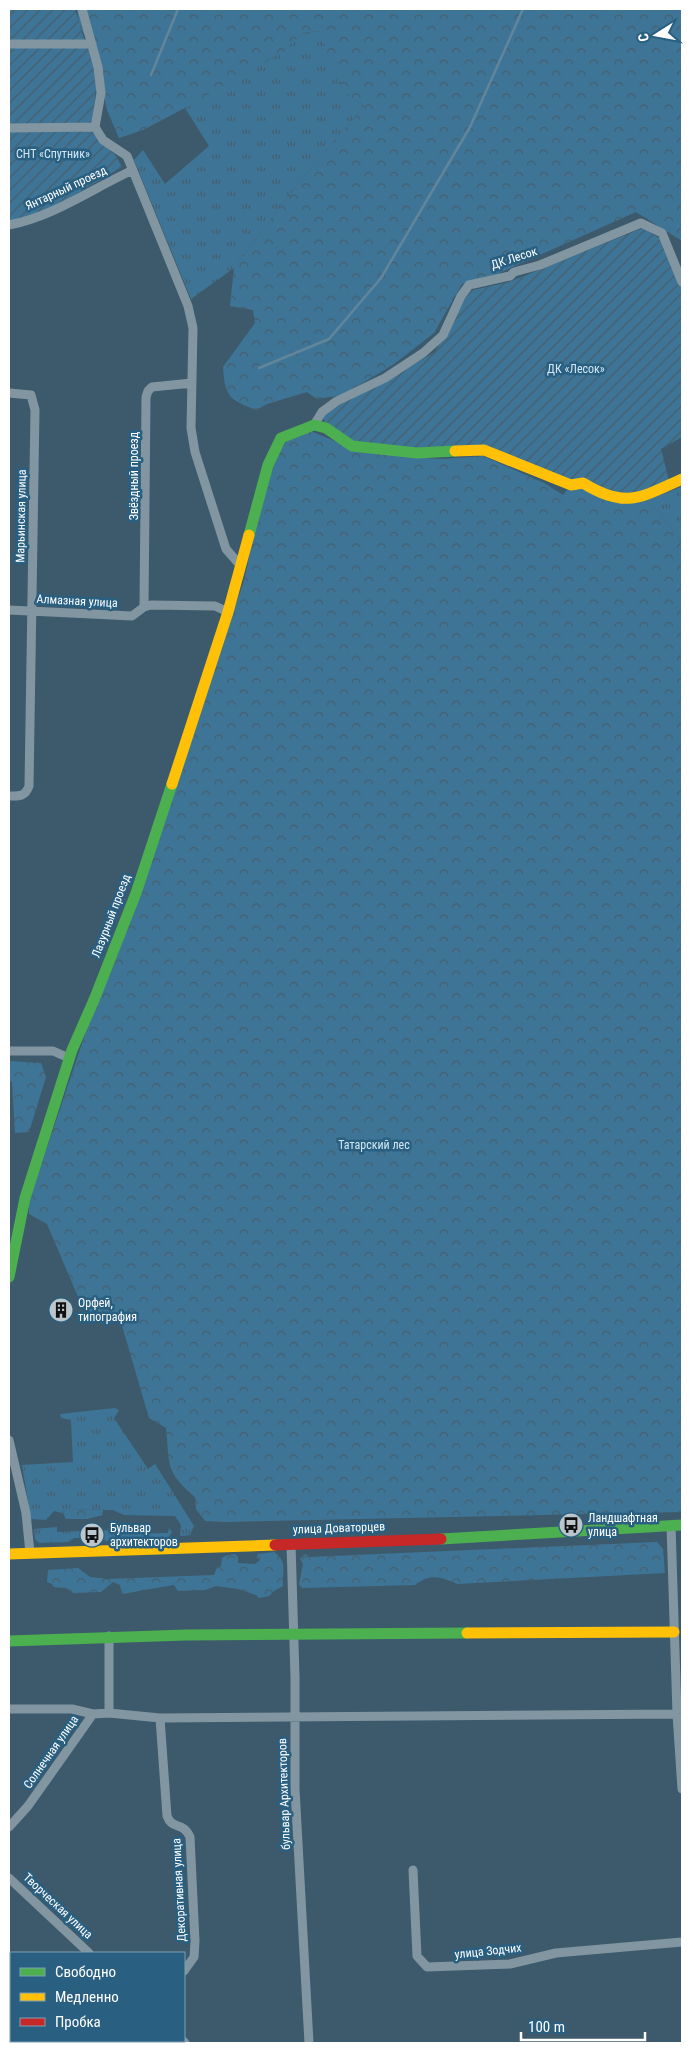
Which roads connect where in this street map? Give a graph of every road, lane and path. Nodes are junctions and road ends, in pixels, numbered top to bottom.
1 (82, 9) edge
2 (9, 44) edge
3 (92, 44) junction
4 (95, 127) junction
5 (9, 128) edge
6 (134, 170) junction
7 (9, 225) edge
8 (682, 282) edge
9 (192, 383) junction
10 (9, 392) edge
11 (314, 425) junction
12 (682, 479) edge
13 (240, 565) junction
14 (144, 607) junction
15 (9, 610) edge
16 (31, 611) junction
17 (228, 612) junction
18 (9, 796) edge
19 (9, 1051) edge
20 (70, 1058) junction
21 (10, 1263) edge
22 (9, 1277) edge
23 (9, 1440) edge
24 (676, 1525) edge
25 (291, 1544) junction
26 (30, 1553) junction
27 (9, 1554) edge
28 (674, 1632) junction
29 (294, 1634) junction
30 (109, 1636) junction
31 (9, 1640) edge
32 (9, 1709) edge
33 (109, 1713) junction
34 (93, 1714) junction
35 (678, 1714) junction
36 (295, 1717) junction
37 (160, 1718) junction
38 (682, 1789) edge
39 (9, 1827) edge
40 (413, 1870) dead end
41 (9, 1878) edge
42 (682, 1942) edge
43 (89, 1952) edge
44 (185, 1970) edge
45 (309, 2043) edge

1 - 3 street
2 - 3 street
3 - 4 street
4 - 5 street
4 - 6 street
6 - 7 street, Янтарный проезд
6 - 9 street
8 - 11 street, ДК Лесок
9 - 13 street
9 - 14 street, Звёздный проезд
10 - 16 street, Марьинская улица
11 - 12 street
11 - 13 street, ДК Лесок
13 - 17 street, Лазурный проезд
14 - 16 street, Алмазная улица
14 - 17 street, Алмазная улица
15 - 16 street, Алмазная улица
16 - 18 street, Марьинская улица
17 - 20 street, Лазурный проезд
19 - 20 street
20 - 21 street, Лазурный проезд
21 - 22 street, Лазурный проезд
23 - 26 street
24 - 25 street, улица Доваторцев
24 - 28 street
25 - 26 street, улица Доваторцев
25 - 29 street, бульвар Архитекторов
26 - 27 street, улица Доваторцев
28 - 29 street
28 - 35 street
29 - 30 street
29 - 36 street, бульвар Архитекторов
30 - 31 street
30 - 33 street
32 - 34 street
33 - 34 street
33 - 37 street
34 - 39 street, Солнечная улица
35 - 36 street
35 - 38 street
36 - 37 street
36 - 45 street, бульвар Архитекторов
37 - 44 street, Декоративная улица
40 - 42 street, улица Зодчих
41 - 43 street, Творческая улица

